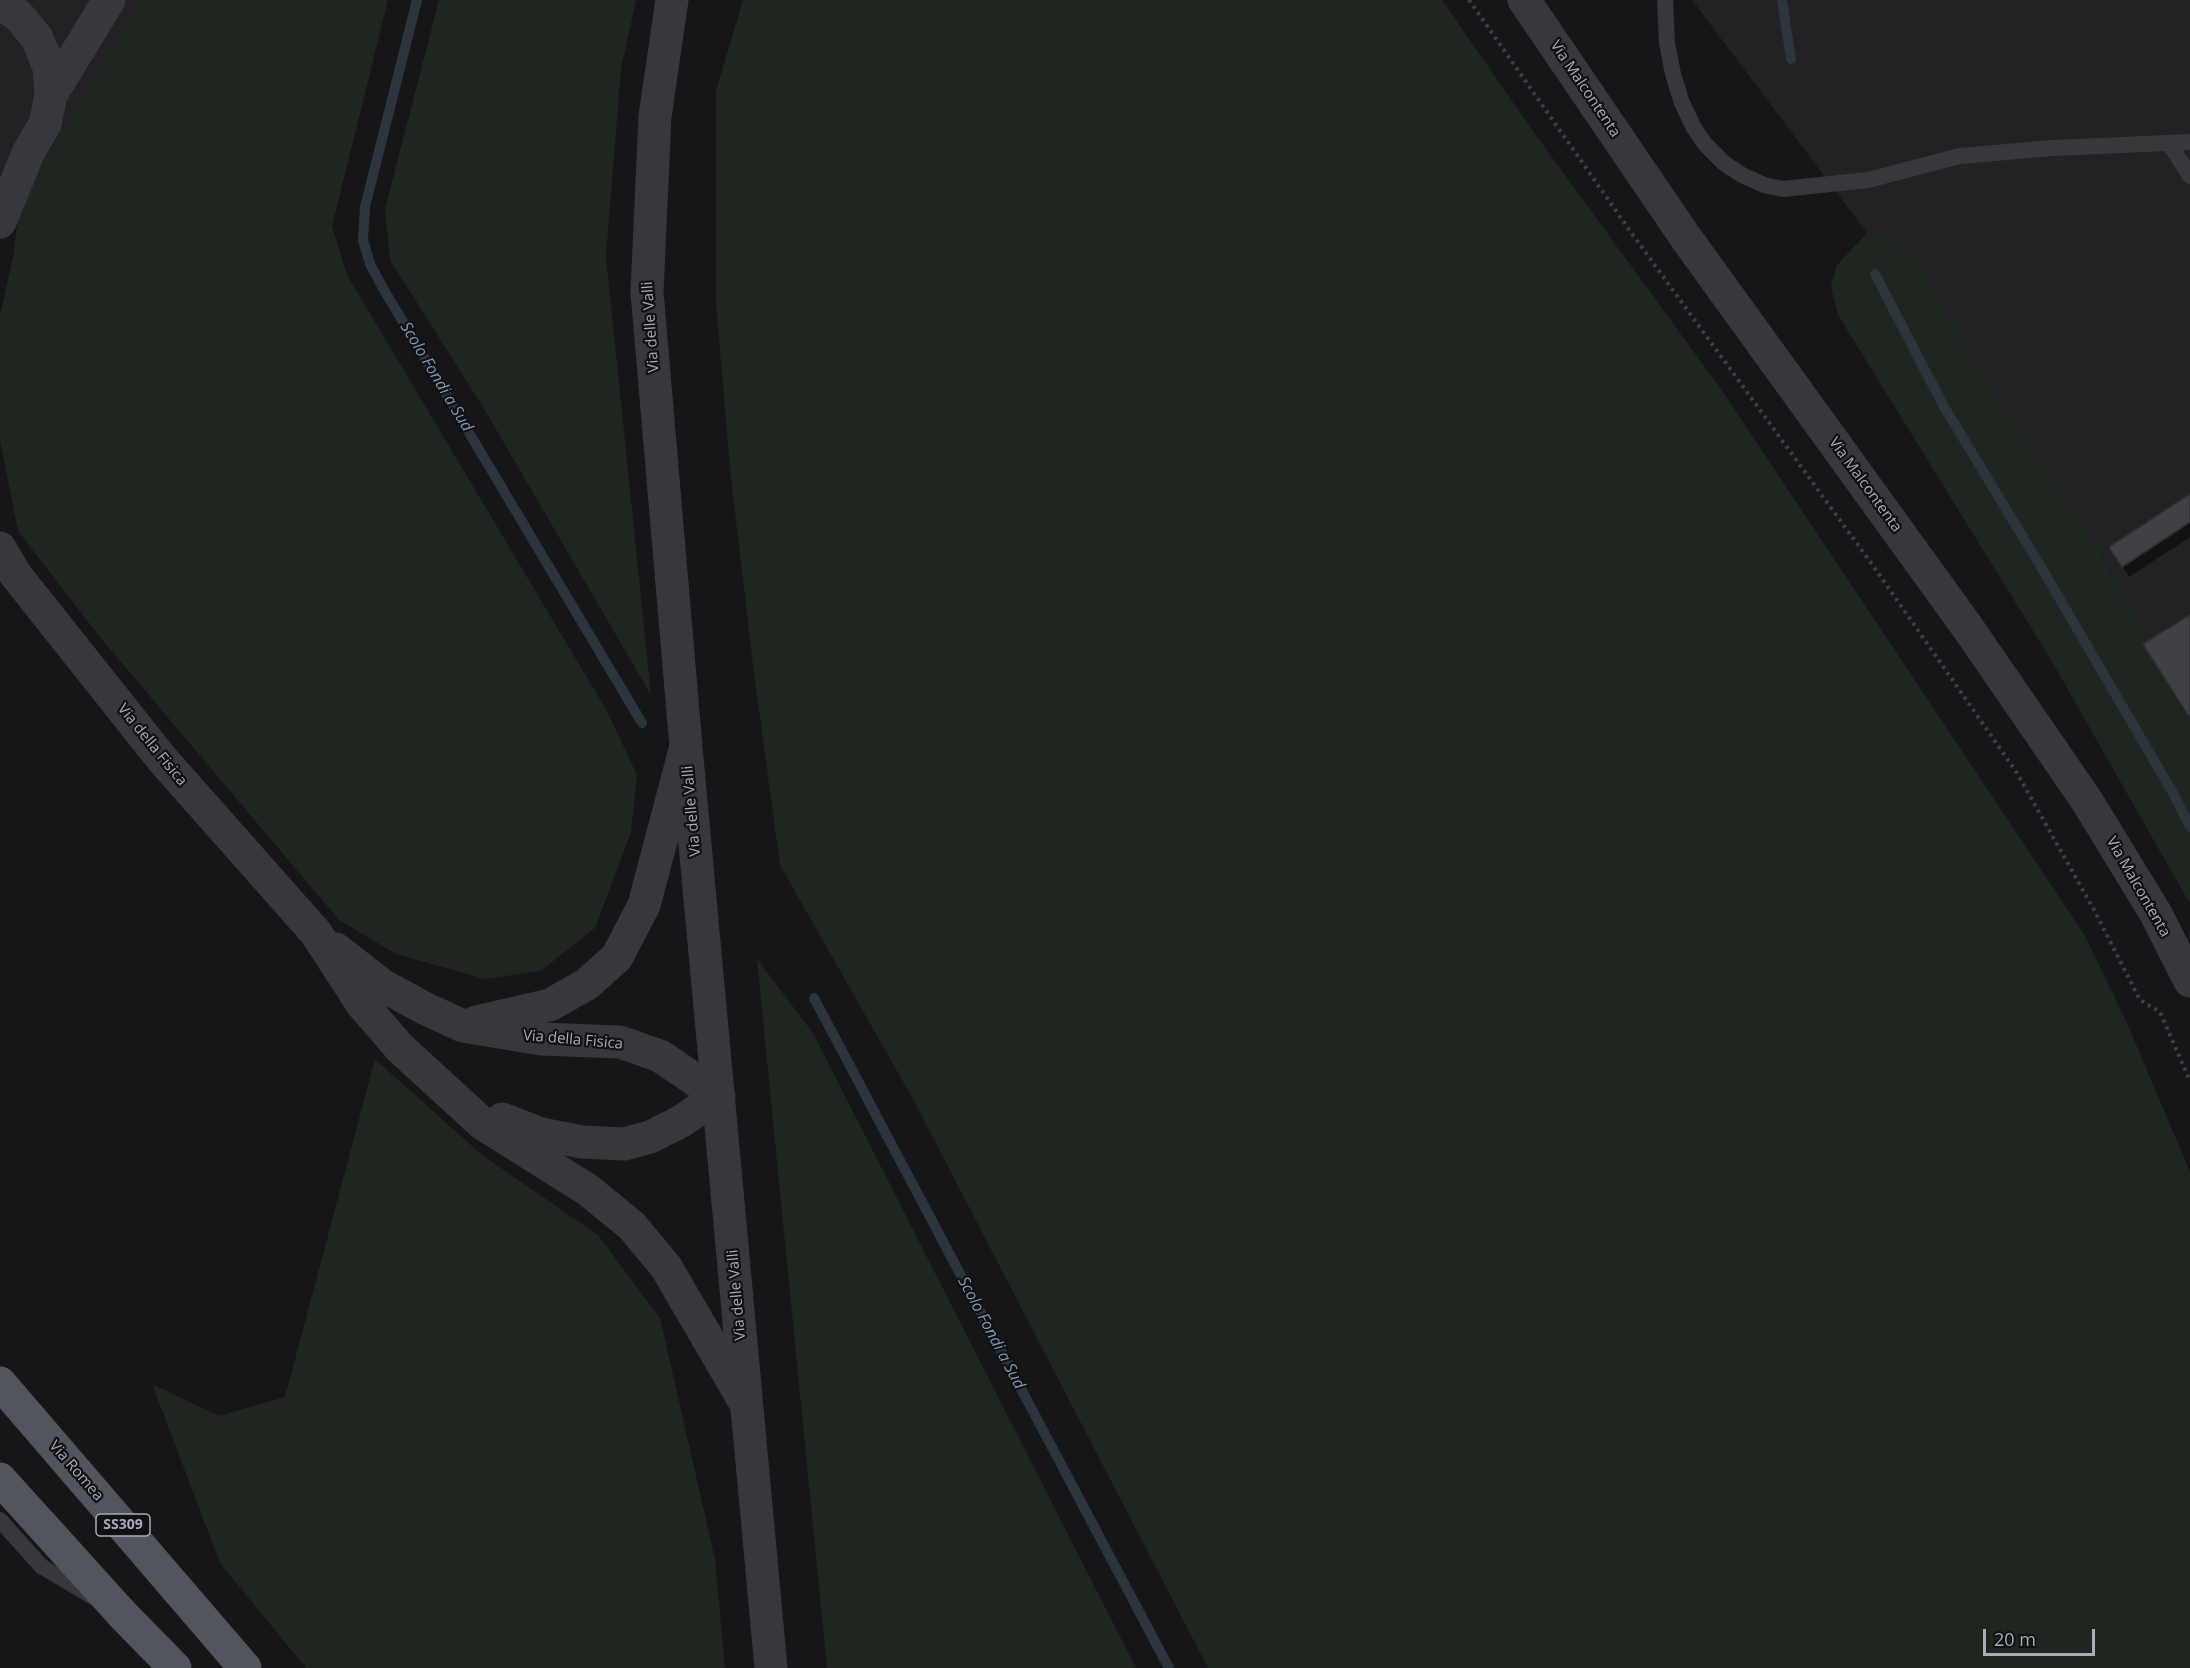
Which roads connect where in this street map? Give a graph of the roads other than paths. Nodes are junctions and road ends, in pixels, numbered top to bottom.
1 (109, 0) edge
2 (672, 0) edge
3 (1524, 0) edge
4 (1665, 0) edge
5 (0, 4) edge
6 (51, 95) junction
7 (2169, 142) junction
8 (2190, 142) edge
9 (29, 151) junction
10 (0, 174) edge
11 (2190, 176) edge
12 (0, 222) edge
13 (0, 548) edge
14 (686, 747) junction
15 (316, 933) junction
16 (2190, 981) edge
17 (463, 1026) junction
18 (435, 1080) junction
19 (718, 1096) junction
20 (0, 1383) edge
21 (746, 1404) junction
22 (0, 1479) edge
23 (0, 1520) edge
24 (123, 1615) junction
25 (767, 1621) junction
26 (175, 1668) edge
27 (245, 1668) edge
28 (761, 1668) edge
29 (771, 1668) edge

1 - 6 street
2 - 14 street, Via delle Valli
3 - 16 street, Via Malcontenta
4 - 7 lane
5 - 6 street
6 - 9 street
7 - 8 lane
7 - 11 lane
9 - 10 street
9 - 12 street
13 - 15 street, Via della Fisica
14 - 17 street, Via della Fisica
14 - 19 street, Via delle Valli
15 - 17 street, Via della Fisica
15 - 18 street, Via della Fisica
17 - 19 street, Via della Fisica
18 - 19 street, Via della Fisica
18 - 21 street, Via della Fisica
19 - 21 street, Via delle Valli
20 - 27 main road, Via Romea / SS309
21 - 25 street, Via delle Valli
22 - 24 main road
23 - 24 lane
24 - 26 main road
25 - 28 street, Via delle Valli
25 - 29 street, Via delle Valli

